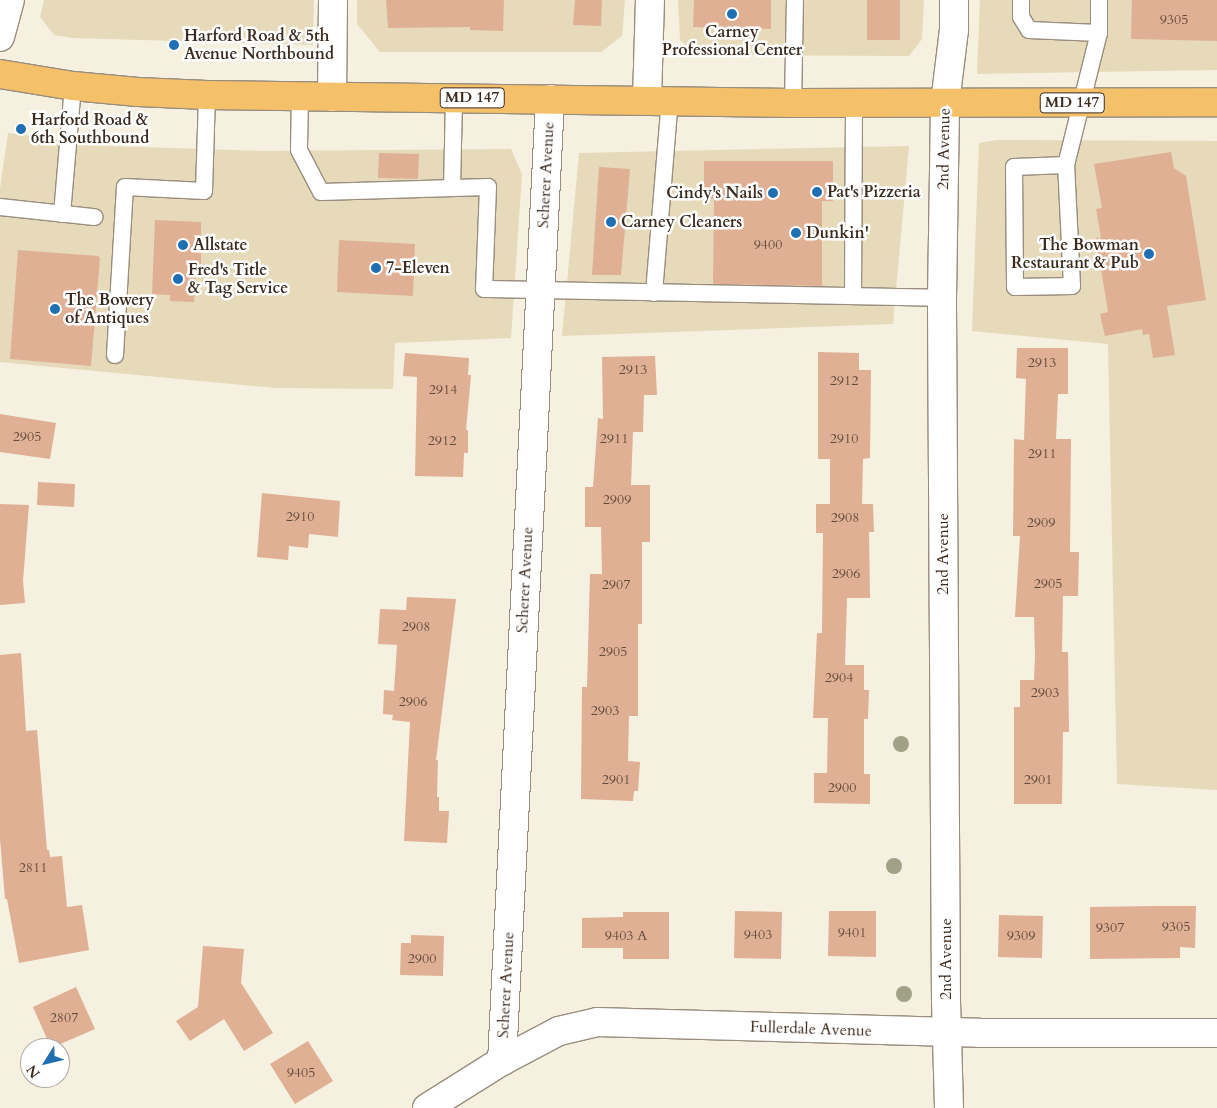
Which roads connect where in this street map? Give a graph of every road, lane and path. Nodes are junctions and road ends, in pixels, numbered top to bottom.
1 (10, 0) edge
2 (333, 0) edge
3 (650, 0) edge
4 (795, 0) edge
5 (954, 0) edge
6 (1021, 0) edge
7 (1099, 0) edge
8 (1099, 33) junction
9 (0, 37) edge
10 (0, 74) edge
11 (74, 86) junction
12 (207, 95) junction
13 (300, 96) junction
14 (332, 97) junction
15 (454, 98) junction
16 (550, 99) junction
17 (658, 100) junction
18 (854, 102) junction
19 (1217, 102) edge
20 (793, 103) junction
21 (945, 103) junction
22 (1082, 103) junction
23 (1066, 165) junction
24 (452, 188) junction
25 (0, 207) edge
26 (62, 214) junction
27 (94, 217) dead end
28 (540, 291) junction
29 (654, 293) junction
30 (853, 296) junction
31 (942, 298) junction
32 (115, 355) dead end
33 (947, 1032) junction
34 (1217, 1032) edge
35 (502, 1061) junction
36 (427, 1108) edge
37 (949, 1108) edge

1 - 9 street
2 - 14 street
3 - 17 street
4 - 20 lane
5 - 21 street, 2nd Avenue
6 - 8 lane
7 - 8 lane
8 - 22 lane
10 - 11 main road, MD 147
11 - 12 main road, MD 147
11 - 26 lane
12 - 13 main road, MD 147
12 - 32 lane
13 - 14 main road, MD 147
13 - 24 lane
14 - 15 main road, MD 147
15 - 16 main road, MD 147
15 - 24 lane
16 - 17 main road, MD 147
16 - 28 street, Scherer Avenue
17 - 20 main road, MD 147
17 - 29 lane
18 - 20 main road, MD 147
18 - 21 main road, MD 147
18 - 30 lane
19 - 22 main road, MD 147
21 - 22 main road, MD 147
21 - 31 street, 2nd Avenue
22 - 23 lane
23 - 23 lane
24 - 28 lane
25 - 26 lane
26 - 27 lane
28 - 29 lane
28 - 35 street, Scherer Avenue
29 - 30 lane
30 - 31 lane
31 - 33 street, 2nd Avenue
33 - 34 street, Fullerdale Avenue
33 - 35 street, Fullerdale Avenue
33 - 37 street, 2nd Avenue
35 - 36 street, Fullerdale Avenue

